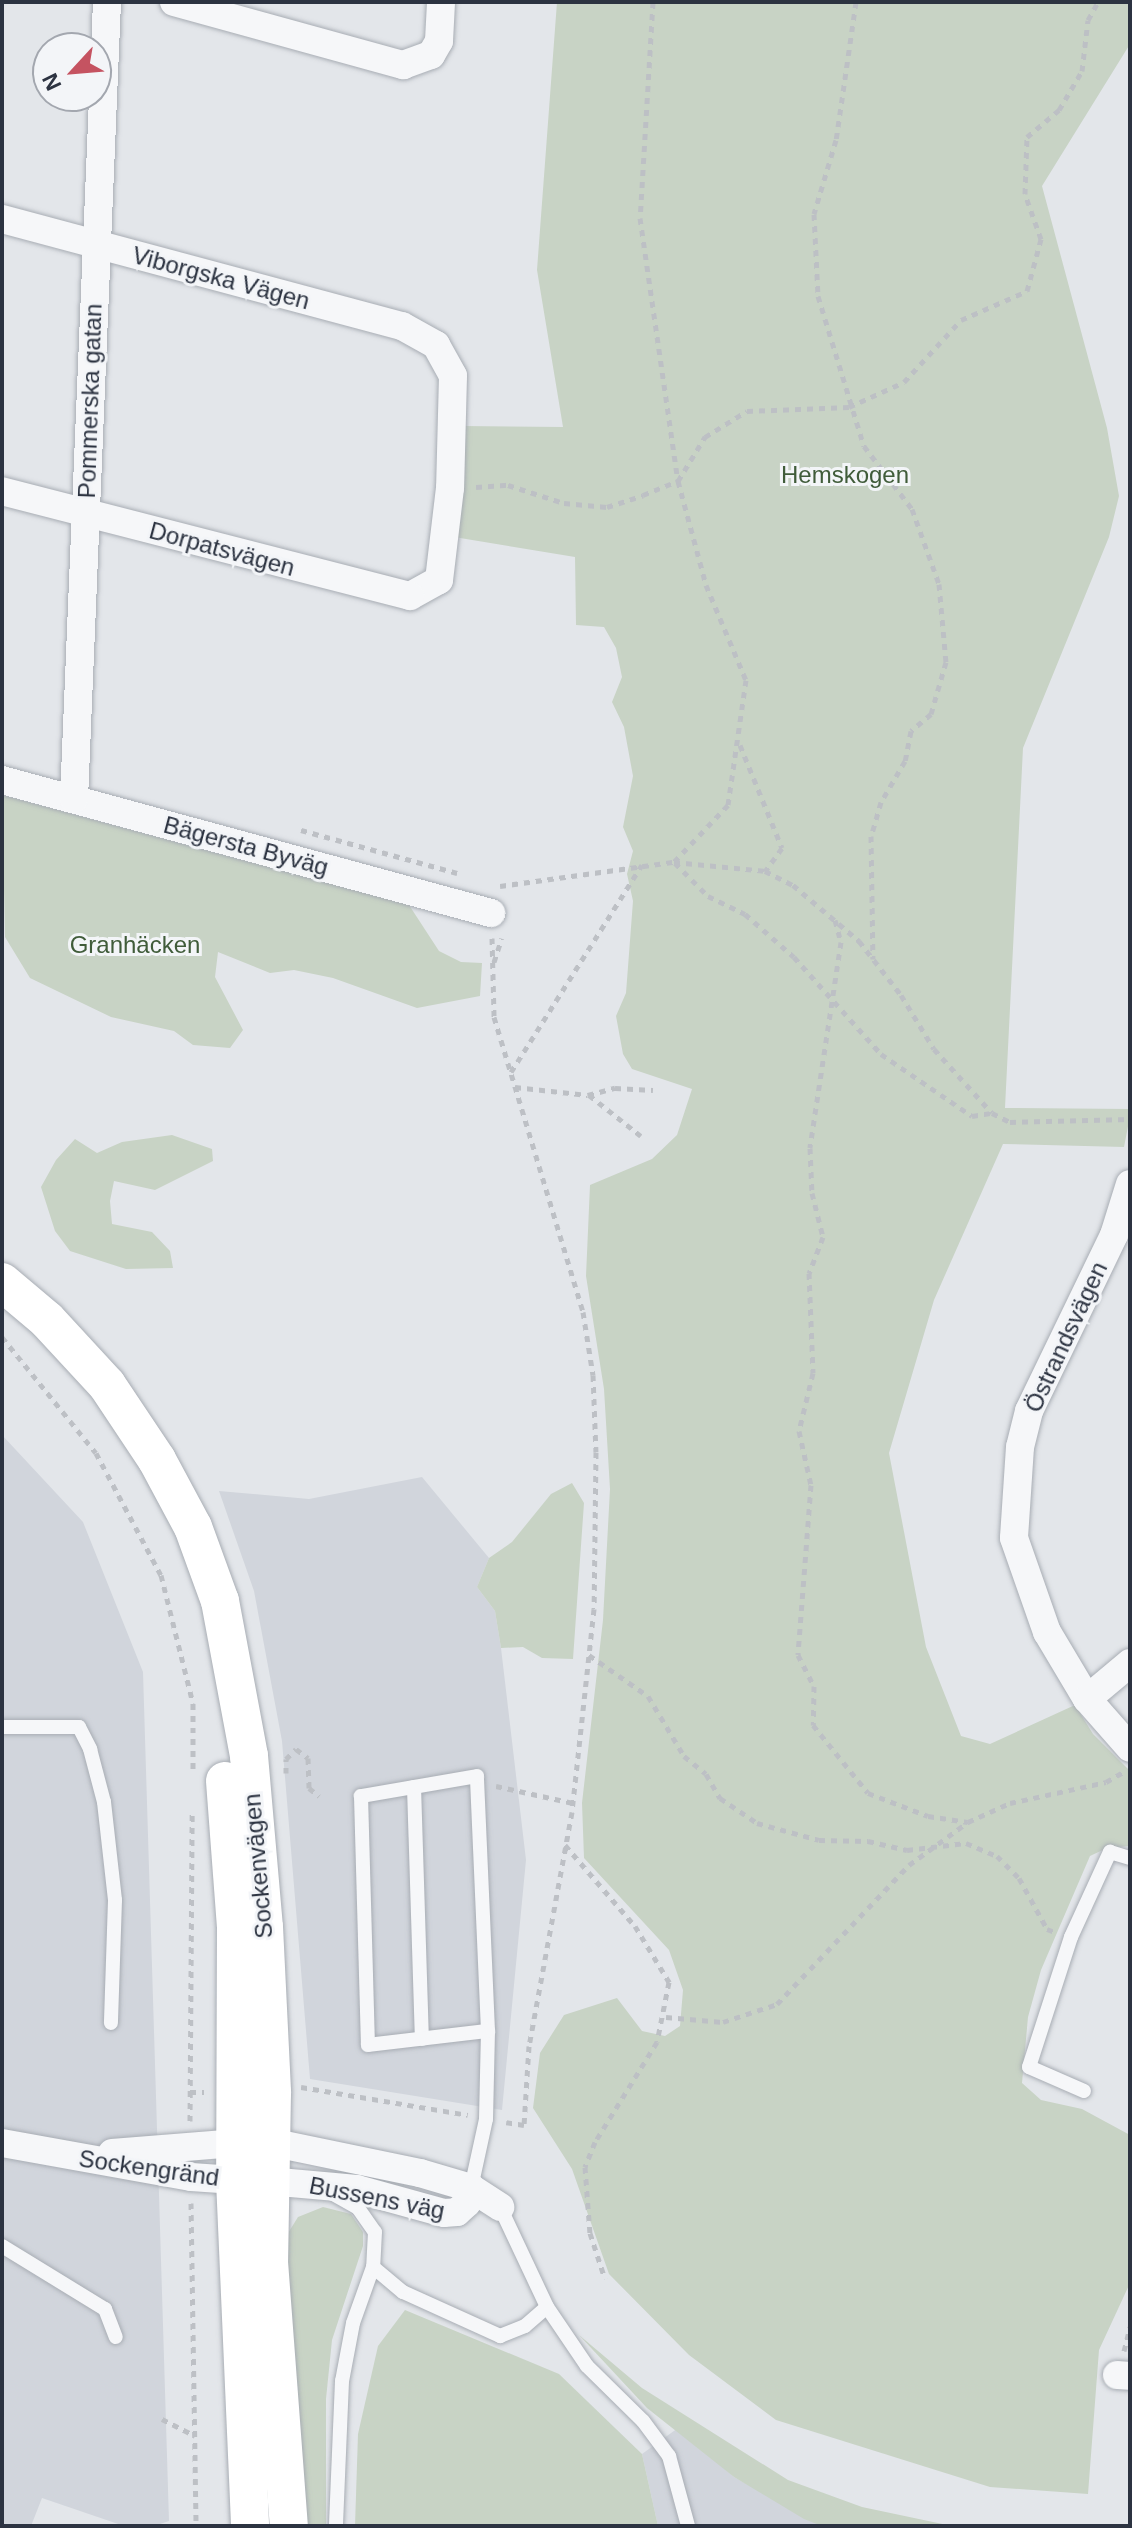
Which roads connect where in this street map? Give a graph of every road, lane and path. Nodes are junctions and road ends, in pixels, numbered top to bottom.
1 (107, 2) edge
2 (174, 2) edge
3 (441, 2) edge
4 (653, 2) edge
5 (856, 2) edge
6 (1098, 2) edge
7 (2, 219) edge
8 (97, 245) junction
9 (849, 407) junction
10 (678, 481) junction
11 (450, 488) junction
12 (2, 491) edge
13 (86, 513) junction
14 (740, 744) junction
15 (2, 780) edge
16 (74, 799) junction
17 (674, 862) junction
18 (642, 865) junction
19 (765, 871) junction
20 (490, 900) junction
21 (835, 920) junction
22 (873, 959) junction
23 (832, 1001) junction
24 (510, 1073) junction
25 (515, 1087) junction
26 (653, 1090) dead end
27 (588, 1095) junction
28 (992, 1113) junction
29 (1130, 1119) edge
30 (641, 1136) dead end
31 (1130, 1184) edge
32 (2, 1282) edge
33 (2, 1309) edge
34 (2, 1337) edge
35 (589, 1655) junction
36 (1130, 1663) edge
37 (1087, 1699) junction
38 (2, 1727) edge
39 (1130, 1748) edge
40 (1130, 1769) edge
41 (477, 1776) junction
42 (193, 1781) dead end
43 (414, 1787) junction
44 (192, 1796) dead end
45 (573, 1803) junction
46 (968, 1822) junction
47 (565, 1844) junction
48 (933, 1847) junction
49 (1130, 1858) edge
50 (1071, 1937) junction
51 (666, 2017) junction
52 (111, 2023) dead end
53 (488, 2031) junction
54 (422, 2039) junction
55 (1084, 2091) dead end
56 (190, 2092) junction
57 (254, 2093) junction
58 (486, 2119) junction
59 (2, 2143) edge
60 (191, 2148) junction
61 (64, 2156) junction
62 (252, 2161) junction
63 (191, 2177) junction
64 (316, 2184) junction
65 (471, 2188) junction
66 (500, 2207) joint
67 (2, 2246) edge
68 (373, 2267) junction
69 (605, 2279) dead end
70 (547, 2307) junction
71 (116, 2337) dead end
72 (162, 2419) dead end
73 (195, 2436) junction
74 (196, 2526) edge
75 (250, 2526) edge
76 (289, 2526) edge
77 (336, 2526) edge
78 (688, 2526) edge

1 - 8 street, Pommerska gatan
2 - 3 street
4 - 10 path
5 - 9 path
6 - 9 path
7 - 8 street, Viborgska Vägen
8 - 11 street, Viborgska Vägen
8 - 13 street, Pommerska gatan
9 - 10 path
9 - 22 path
10 - 11 path
10 - 14 path
11 - 13 street, Dorpatsvägen
12 - 13 street, Dorpatsvägen
13 - 16 street, Pommerska gatan
14 - 17 path
14 - 19 path
15 - 16 street, Bägersta Byväg
16 - 20 street, Bägersta Byväg
17 - 18 path
17 - 19 path
17 - 23 path
18 - 20 path
18 - 24 path
19 - 21 path
20 - 24 path
21 - 22 path
21 - 23 path
22 - 28 path
23 - 28 path
23 - 46 path
24 - 25 path
25 - 27 path
25 - 35 path
26 - 27 path
27 - 30 path
28 - 29 path
31 - 37 street, Östrandsvägen
32 - 57 main road, Sockenvägen
33 - 57 main road, Sockenvägen
34 - 42 path
35 - 45 path
35 - 48 path
36 - 37 street
37 - 39 street, Östrandsvägen
38 - 52 lane
40 - 46 path
41 - 43 lane
41 - 45 path
41 - 53 lane
43 - 54 lane
43 - 54 lane
44 - 56 path
45 - 47 path
46 - 48 path
47 - 51 path
47 - 58 path
48 - 50 path
48 - 51 path
49 - 50 lane
50 - 55 lane
51 - 69 path
53 - 54 lane
53 - 58 lane
56 - 57 path
56 - 60 path
57 - 58 path
57 - 62 main road, Sockenvägen
58 - 65 lane
59 - 61 street, Sockengränd
60 - 61 street, Sockengränd
60 - 62 street, Sockengränd
61 - 63 street, Sockengränd
62 - 63 street, Sockengränd
62 - 64 street, Bussens väg
62 - 65 street, Bussens väg
62 - 75 main road, Sockenvägen
62 - 76 main road, Sockenvägen
63 - 73 path
64 - 65 street, Bussens väg
64 - 68 lane
65 - 66 street, Bussens väg
66 - 70 lane
67 - 71 lane
68 - 70 lane
68 - 77 lane
70 - 78 lane
72 - 73 path
73 - 74 path

